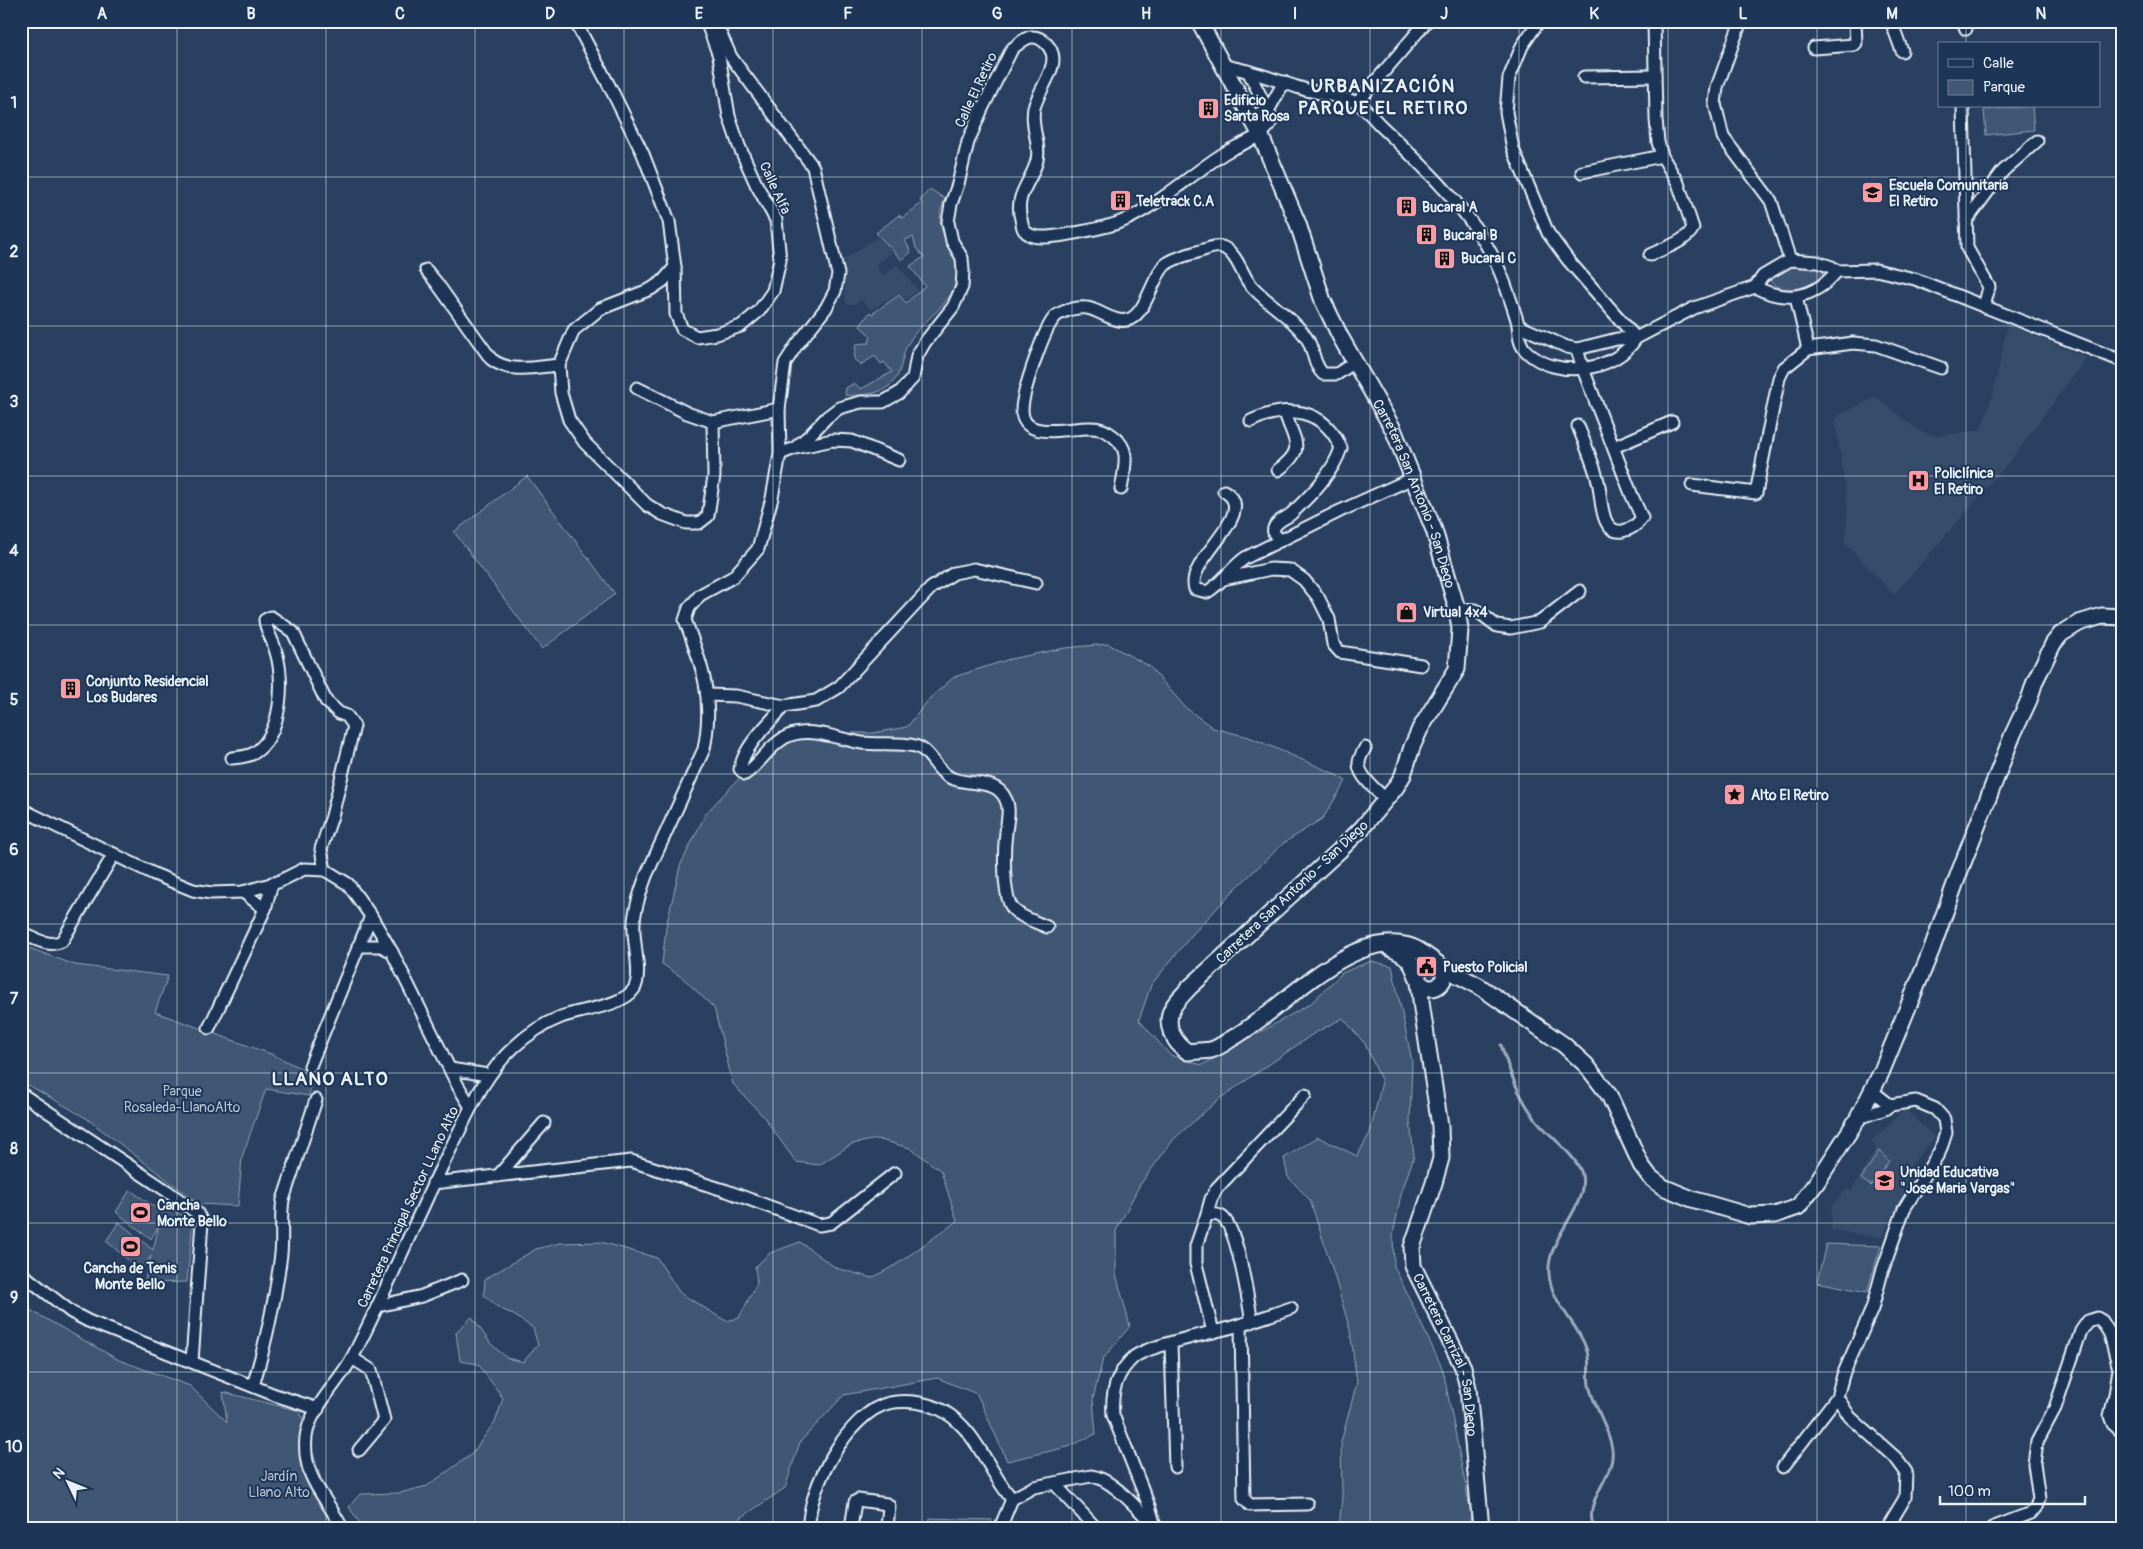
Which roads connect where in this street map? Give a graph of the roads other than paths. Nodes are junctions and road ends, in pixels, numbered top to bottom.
1 (574, 21) edge
2 (706, 21) edge
3 (715, 21) edge
4 (1199, 21) edge
5 (1427, 21) edge
6 (1539, 21) edge
7 (1654, 21) edge
8 (1741, 21) edge
9 (1855, 21) edge
10 (1891, 21) edge
11 (1814, 48) dead end
12 (1902, 51) dead end
13 (1224, 66) junction
14 (1248, 71) junction
15 (1655, 76) junction
16 (1584, 77) dead end
17 (1284, 82) junction
18 (1357, 103) junction
19 (1269, 108) junction
20 (1963, 108) edge
21 (1252, 117) junction
22 (1260, 134) junction
23 (2037, 141) dead end
24 (1662, 156) junction
25 (1582, 172) dead end
26 (1965, 222) junction
27 (1650, 255) dead end
28 (1790, 260) junction
29 (675, 267) junction
30 (426, 270) dead end
31 (1837, 271) junction
32 (1755, 287) junction
33 (1796, 297) junction
34 (1984, 307) junction
35 (1518, 326) junction
36 (1636, 338) junction
37 (1577, 349) junction
38 (1808, 350) junction
39 (2122, 361) edge
40 (1355, 362) junction
41 (559, 365) junction
42 (1941, 368) dead end
43 (1583, 369) junction
44 (637, 388) dead end
45 (779, 409) junction
46 (1285, 412) junction
47 (1251, 421) dead end
48 (713, 422) junction
49 (1672, 422) dead end
50 (1578, 426) dead end
51 (795, 448) junction
52 (1614, 448) junction
53 (780, 454) junction
54 (899, 460) dead end
55 (1278, 470) dead end
56 (1413, 478) junction
57 (1692, 485) dead end
58 (1121, 489) dead end
59 (1224, 491) dead end
60 (1281, 540) junction
61 (1223, 579) junction
62 (1036, 583) dead end
63 (1580, 591) dead end
64 (1457, 609) junction
65 (2122, 617) edge
66 (1420, 665) dead end
67 (707, 695) junction
68 (784, 706) junction
69 (1365, 748) dead end
70 (232, 758) dead end
71 (1386, 800) junction
72 (21, 809) edge
73 (322, 849) junction
74 (114, 854) junction
75 (304, 869) junction
76 (325, 870) junction
77 (272, 883) junction
78 (244, 892) junction
79 (265, 910) junction
80 (371, 916) junction
81 (1047, 927) dead end
82 (21, 933) edge
83 (1384, 945) junction
84 (358, 946) junction
85 (392, 952) junction
86 (1439, 965) junction
87 (1419, 981) junction
88 (1438, 986) junction
89 (1486, 992) junction
90 (1422, 1008) junction
91 (209, 1028) dead end
92 (310, 1066) dead end
93 (450, 1069) junction
94 (488, 1076) junction
95 (1872, 1091) junction
96 (23, 1095) dead end
97 (1305, 1095) dead end
98 (316, 1100) dead end
99 (1890, 1105) junction
100 (471, 1106) junction
101 (1858, 1118) junction
102 (544, 1123) dead end
103 (896, 1173) dead end
104 (498, 1176) junction
105 (434, 1183) junction
106 (1207, 1214) junction
107 (21, 1273) edge
108 (462, 1280) dead end
109 (378, 1306) junction
110 (1291, 1308) dead end
111 (1246, 1323) junction
112 (1213, 1332) junction
113 (1171, 1344) junction
114 (352, 1358) junction
115 (192, 1361) junction
116 (253, 1386) junction
117 (1837, 1397) junction
118 (318, 1410) junction
119 (2122, 1432) edge
120 (359, 1450) dead end
121 (1175, 1467) dead end
122 (1783, 1467) dead end
123 (1054, 1483) junction
124 (1012, 1499) junction
125 (1307, 1504) dead end
126 (1156, 1527) edge
127 (342, 1528) edge
128 (808, 1528) edge
129 (851, 1528) edge
130 (887, 1528) edge
131 (1000, 1528) edge
132 (1096, 1528) edge
133 (1481, 1528) edge
134 (1887, 1528) edge
135 (1992, 1528) edge

1 - 29 street, Calle Alfa
2 - 29 street, Calle Alfa
3 - 45 street
4 - 13 street, Carretera San Antonio - San Diego
5 - 18 street
6 - 36 street
7 - 15 street
8 - 28 street
9 - 11 street
10 - 12 street
13 - 14 street
13 - 21 street, Carretera San Antonio - San Diego
14 - 17 street
14 - 19 street
15 - 16 street
15 - 24 street
17 - 18 street
17 - 19 street
18 - 35 street
19 - 21 street
19 - 22 street
20 - 26 street
21 - 22 street, Carretera San Antonio - San Diego
22 - 40 street, Carretera San Antonio - San Diego
22 - 51 street, Calle El Retiro
23 - 26 street
24 - 25 street
24 - 27 street
26 - 34 street
28 - 31 street
28 - 32 street
29 - 41 street
30 - 41 street
31 - 33 street
31 - 34 street
32 - 33 street
32 - 36 street
33 - 38 street
34 - 39 street
35 - 37 street
35 - 43 street
36 - 37 street
36 - 43 street
37 - 43 street
38 - 42 street
38 - 57 street
40 - 56 street, Carretera San Antonio - San Diego
40 - 58 street
41 - 48 street
43 - 52 street
44 - 48 street
45 - 48 street
45 - 53 street
46 - 47 street
46 - 55 street
46 - 60 street
49 - 52 street
50 - 52 street
51 - 53 street, Calle El Retiro
51 - 54 street
53 - 67 street
56 - 60 street
56 - 64 street, Carretera San Antonio - San Diego
59 - 61 street
60 - 61 street
61 - 66 street
62 - 68 street
63 - 64 street
64 - 71 street, Carretera San Antonio - San Diego
65 - 95 street, Carretera San Antonio - San Diego
67 - 68 street
67 - 94 street
68 - 81 street
69 - 71 street
70 - 73 street
71 - 83 street, Carretera San Antonio - San Diego
72 - 74 street, Carretera Principal Sector LLano Alto
73 - 75 street
73 - 76 street
74 - 78 street, Carretera Principal Sector LLano Alto
74 - 82 street
75 - 76 street, Carretera Principal Sector LLano Alto
75 - 77 street, Carretera Principal Sector LLano Alto
76 - 80 street, Carretera Principal Sector LLano Alto
77 - 78 street, Carretera Principal Sector LLano Alto
77 - 79 street
78 - 79 street
79 - 91 street
80 - 84 street
80 - 85 street, Carretera Principal Sector LLano Alto
83 - 86 street, Carretera San Antonio - San Diego
83 - 87 street
84 - 85 street
84 - 92 street
85 - 93 street, Carretera Principal Sector LLano Alto
86 - 87 street
86 - 88 street
86 - 89 street, Carretera San Antonio - San Diego
87 - 88 street
87 - 90 street, Carretera Carrizal - San Diego
88 - 89 street
88 - 90 street
89 - 101 street, Carretera San Antonio - San Diego
90 - 133 street, Carretera Carrizal - San Diego
93 - 94 street
93 - 100 street, Carretera Principal Sector LLano Alto
94 - 100 street
95 - 99 street
95 - 101 street, Carretera San Antonio - San Diego
96 - 115 street
97 - 106 street
98 - 116 street
99 - 101 street
99 - 117 street
100 - 105 street, Carretera Principal Sector LLano Alto
102 - 104 street
103 - 104 street
104 - 105 street
105 - 109 street, Carretera Principal Sector LLano Alto
106 - 111 street
106 - 112 street
107 - 115 street
108 - 109 street
109 - 114 street, Carretera Principal Sector LLano Alto
110 - 111 street
111 - 112 street
111 - 125 street
112 - 113 street
113 - 121 street
113 - 126 street
114 - 118 street, Carretera Principal Sector LLano Alto
114 - 120 street
115 - 116 street
116 - 118 street
117 - 122 street
117 - 134 street
118 - 127 street, Carretera Principal Sector LLano Alto
119 - 135 street
123 - 124 street
123 - 126 street
123 - 132 street
124 - 128 street
124 - 131 street
129 - 130 street

